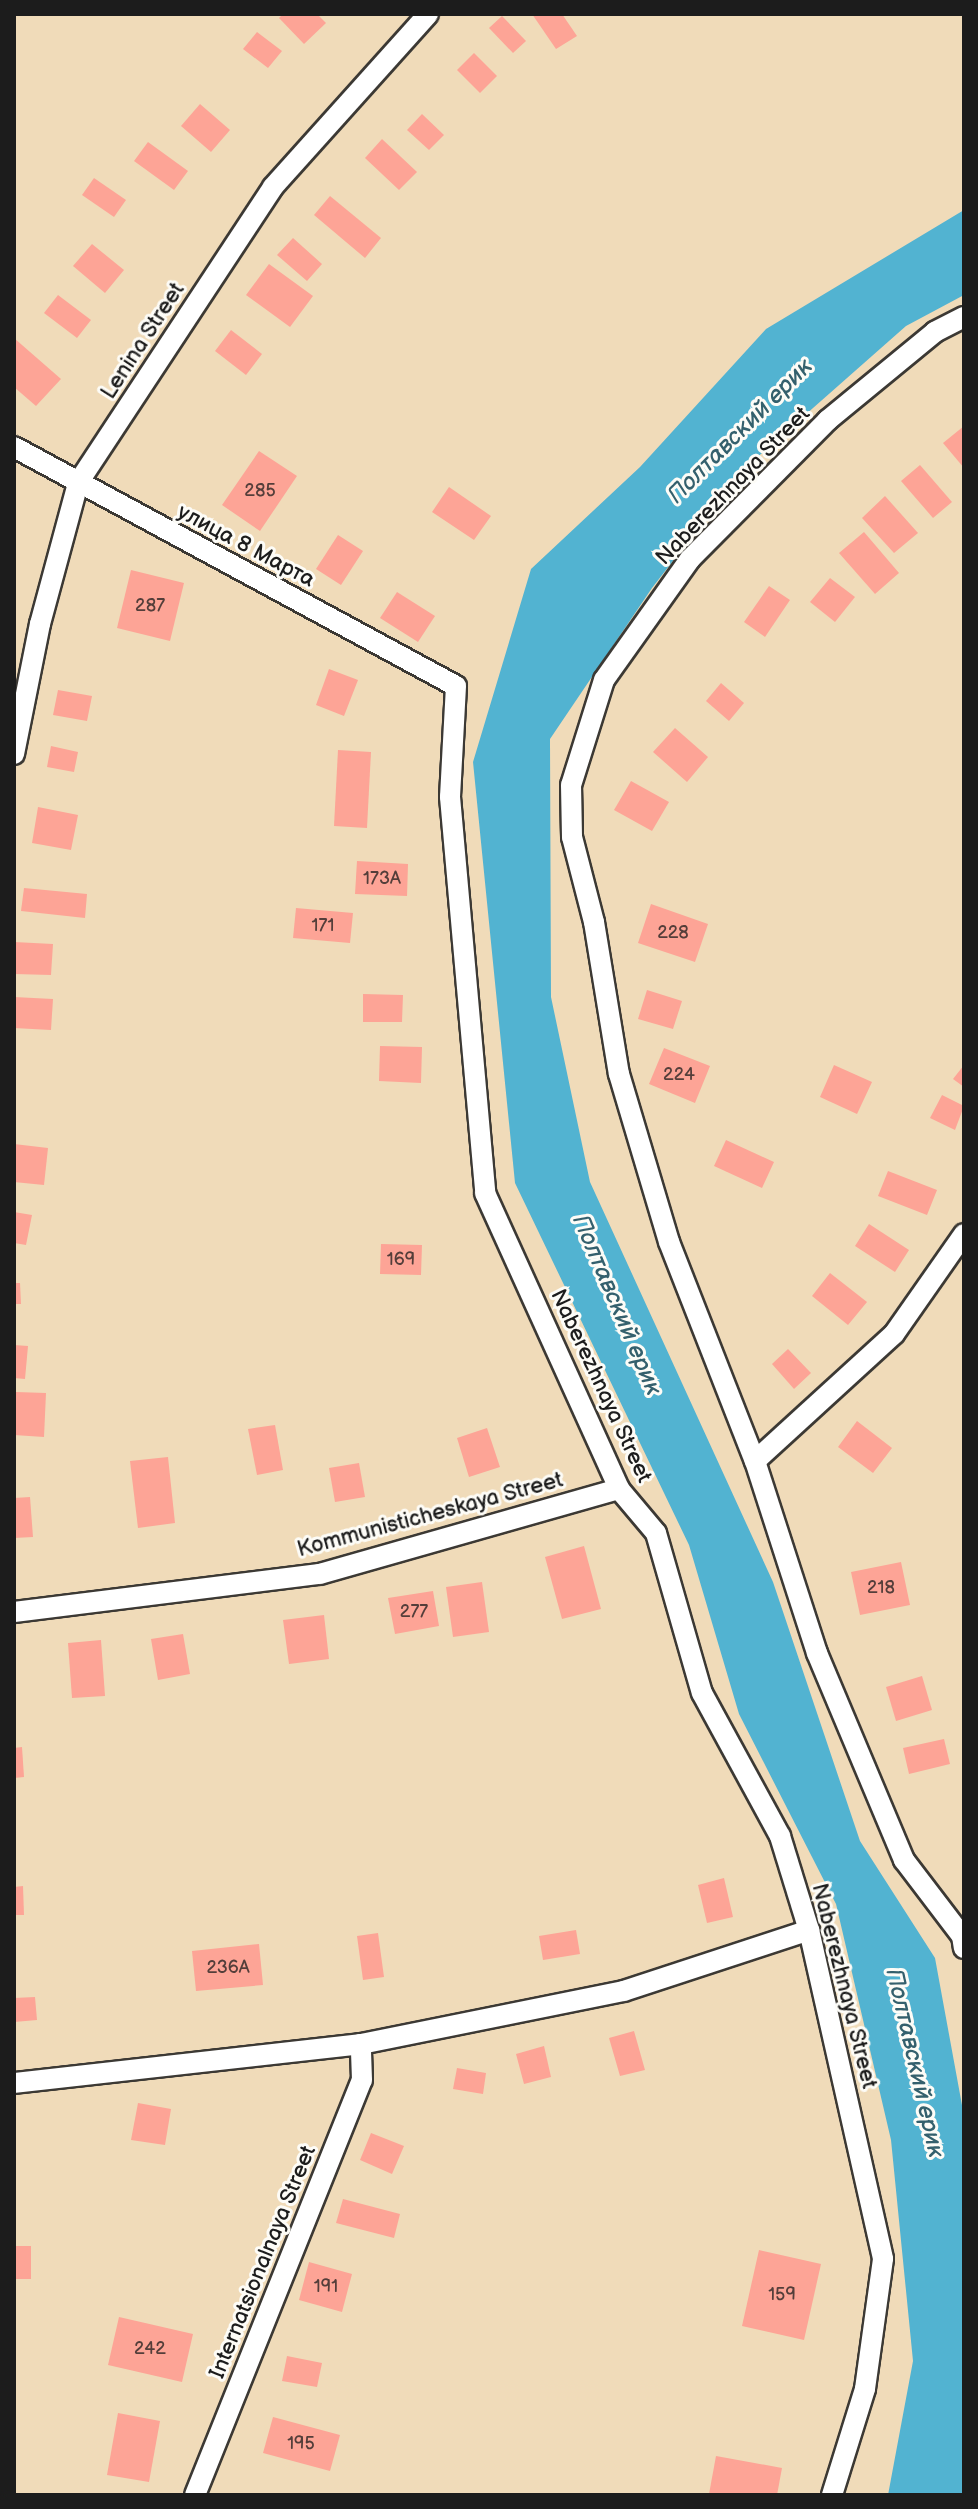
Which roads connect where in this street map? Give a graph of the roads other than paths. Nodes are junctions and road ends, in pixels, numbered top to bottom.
1 (428, 14) edge
2 (964, 317) edge
3 (14, 447) edge
4 (78, 483) junction
5 (456, 686) joint
6 (14, 754) edge
7 (964, 1234) edge
8 (755, 1461) junction
9 (619, 1489) junction
10 (14, 1612) edge
11 (809, 1930) junction
12 (963, 1940) edge
13 (361, 2044) junction
14 (14, 2083) edge
15 (195, 2495) edge
16 (832, 2495) edge

1 - 4 street, Lenina Street
2 - 8 street, Naberezhnaya Street
3 - 4 street, улица 8 Марта
4 - 5 street, улица 8 Марта
4 - 6 street, Lenina Street
5 - 9 street, Naberezhnaya Street
7 - 8 street
8 - 12 street, Naberezhnaya Street
9 - 10 street, Kommunisticheskaya Street
9 - 11 street, Naberezhnaya Street
11 - 13 street
11 - 16 street, Naberezhnaya Street
13 - 14 street
13 - 15 street, Internatsionalnaya Street

